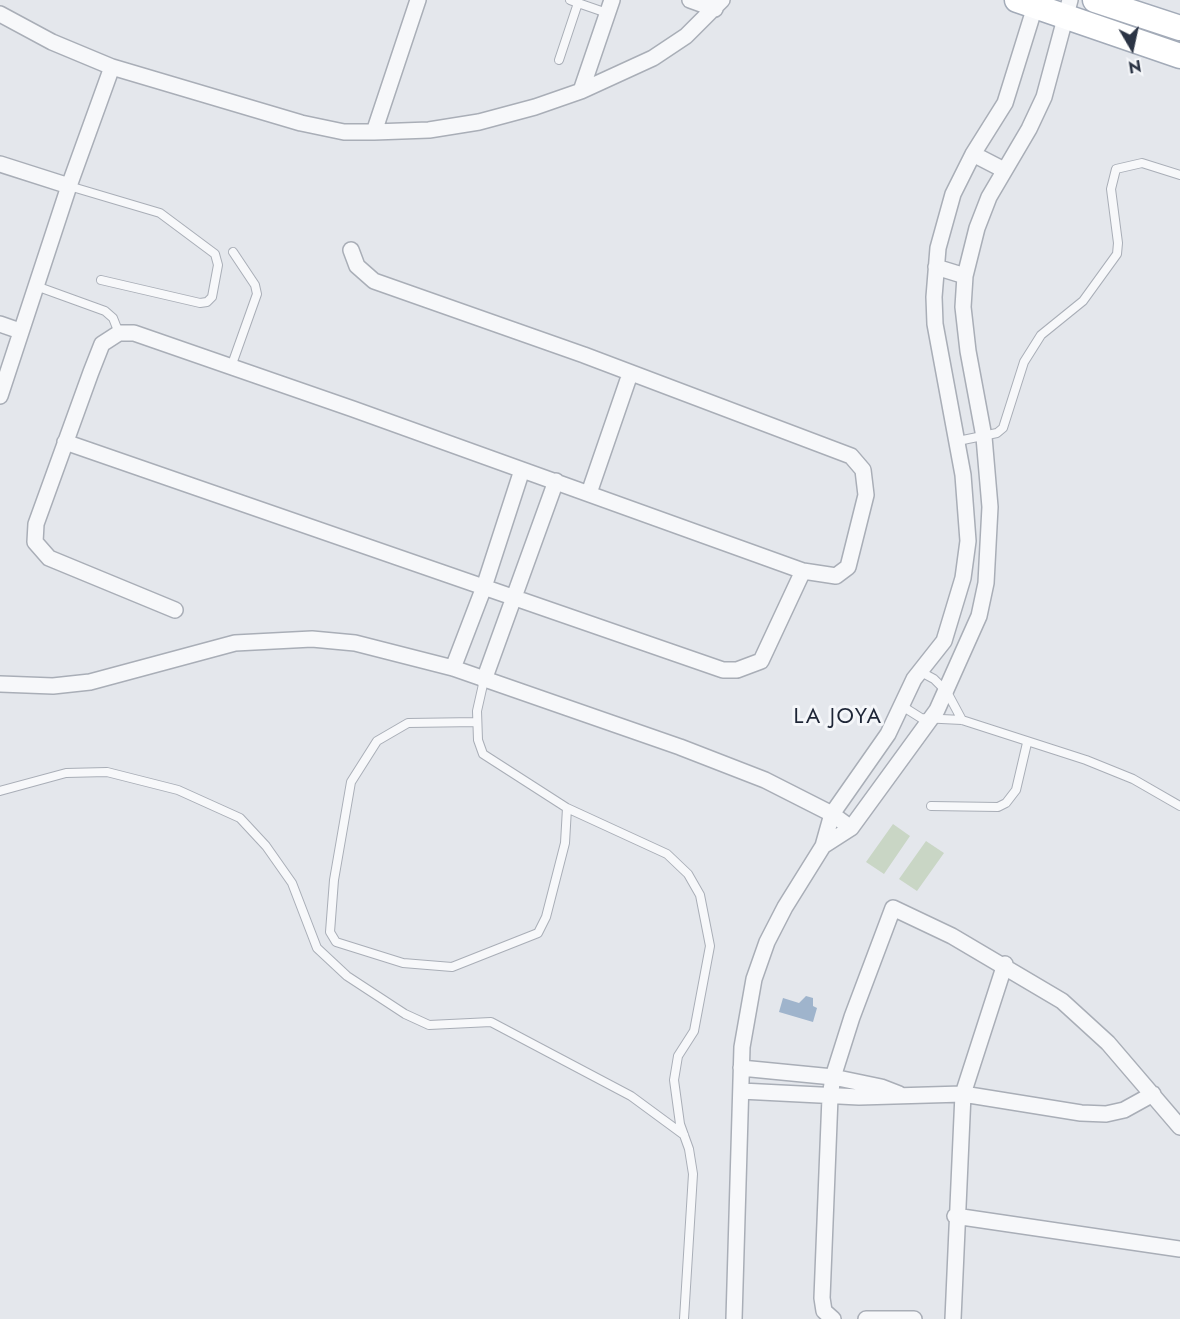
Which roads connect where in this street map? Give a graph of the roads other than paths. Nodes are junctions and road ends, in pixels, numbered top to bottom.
1 (418, 0) edge
2 (570, 0) edge
3 (690, 0) edge
4 (1095, 0) edge
5 (1030, 2) edge
6 (578, 3) junction
7 (719, 5) edge
8 (609, 7) edge
9 (1067, 8) edge
10 (0, 14) edge
11 (1180, 28) edge
12 (1180, 56) edge
13 (559, 60) dead end
14 (112, 67) junction
15 (581, 91) junction
16 (374, 132) junction
17 (973, 154) junction
18 (0, 164) edge
19 (1004, 170) junction
20 (1180, 175) edge
21 (69, 186) junction
22 (351, 250) dead end
23 (233, 252) dead end
24 (936, 267) junction
25 (965, 276) junction
26 (101, 280) dead end
27 (36, 286) junction
28 (0, 324) edge
29 (20, 331) junction
30 (119, 333) junction
31 (231, 367) junction
32 (630, 374) junction
33 (0, 396) edge
34 (984, 437) junction
35 (958, 441) junction
36 (65, 442) junction
37 (522, 470) junction
38 (556, 481) junction
39 (589, 493) junction
40 (803, 571) junction
41 (484, 587) junction
42 (514, 597) junction
43 (175, 610) dead end
44 (453, 668) junction
45 (921, 672) junction
46 (484, 680) junction
47 (0, 684) edge
48 (947, 692) junction
49 (902, 706) junction
50 (930, 720) junction
51 (962, 720) junction
52 (477, 722) junction
53 (1027, 743) junction
54 (0, 791) edge
55 (931, 806) dead end
56 (1180, 806) edge
57 (567, 807) junction
58 (832, 814) junction
59 (851, 828) junction
60 (824, 846) junction
61 (1005, 964) junction
62 (741, 1068) junction
63 (795, 1074) junction
64 (833, 1077) junction
65 (741, 1091) junction
66 (899, 1094) junction
67 (963, 1094) junction
68 (1153, 1094) junction
69 (794, 1095) junction
70 (830, 1096) junction
71 (1180, 1127) edge
72 (684, 1135) junction
73 (956, 1216) junction
74 (1180, 1250) edge
75 (684, 1319) edge
76 (734, 1319) edge
77 (832, 1319) edge
78 (866, 1319) edge
79 (914, 1319) edge
80 (953, 1319) edge

1 - 16 street
2 - 6 lane
3 - 7 street
4 - 11 main road
5 - 9 main road
5 - 17 street
6 - 8 lane
6 - 13 lane
7 - 15 street
8 - 15 street
9 - 12 main road
9 - 19 street
10 - 14 street
14 - 16 street
14 - 21 street
15 - 16 street
17 - 19 street
17 - 24 street
18 - 21 street
19 - 25 street
20 - 34 lane
21 - 26 lane
21 - 27 street
22 - 32 street
23 - 31 lane
24 - 25 street
24 - 35 street
25 - 34 street
27 - 29 street
27 - 30 lane
28 - 29 street
29 - 33 street
30 - 31 street
30 - 36 street
31 - 37 street
32 - 39 street
32 - 40 street
34 - 35 lane
34 - 48 street
35 - 45 street
36 - 41 street
36 - 43 street
37 - 38 street
37 - 41 street
38 - 39 street
38 - 42 street
39 - 40 street
40 - 42 street
41 - 42 street
41 - 44 street
42 - 46 street
44 - 46 street
44 - 47 street
45 - 48 lane
45 - 49 street
46 - 52 lane
46 - 58 street
48 - 50 street
48 - 51 lane
49 - 50 lane
49 - 58 street
50 - 51 lane
50 - 59 street
51 - 53 lane
52 - 57 lane
52 - 57 lane
53 - 55 lane
53 - 56 lane
54 - 72 lane
57 - 72 lane
58 - 59 street
58 - 60 street
59 - 60 street
60 - 62 street
61 - 64 street
61 - 67 street
61 - 68 street
62 - 63 street
62 - 65 street
63 - 64 street
63 - 69 street
64 - 66 street
64 - 70 street
65 - 69 street
65 - 76 street
66 - 67 street
66 - 70 street
67 - 68 street
67 - 73 street
68 - 71 street
69 - 70 street
70 - 77 street
72 - 75 lane
73 - 74 street
73 - 80 street
78 - 79 street

